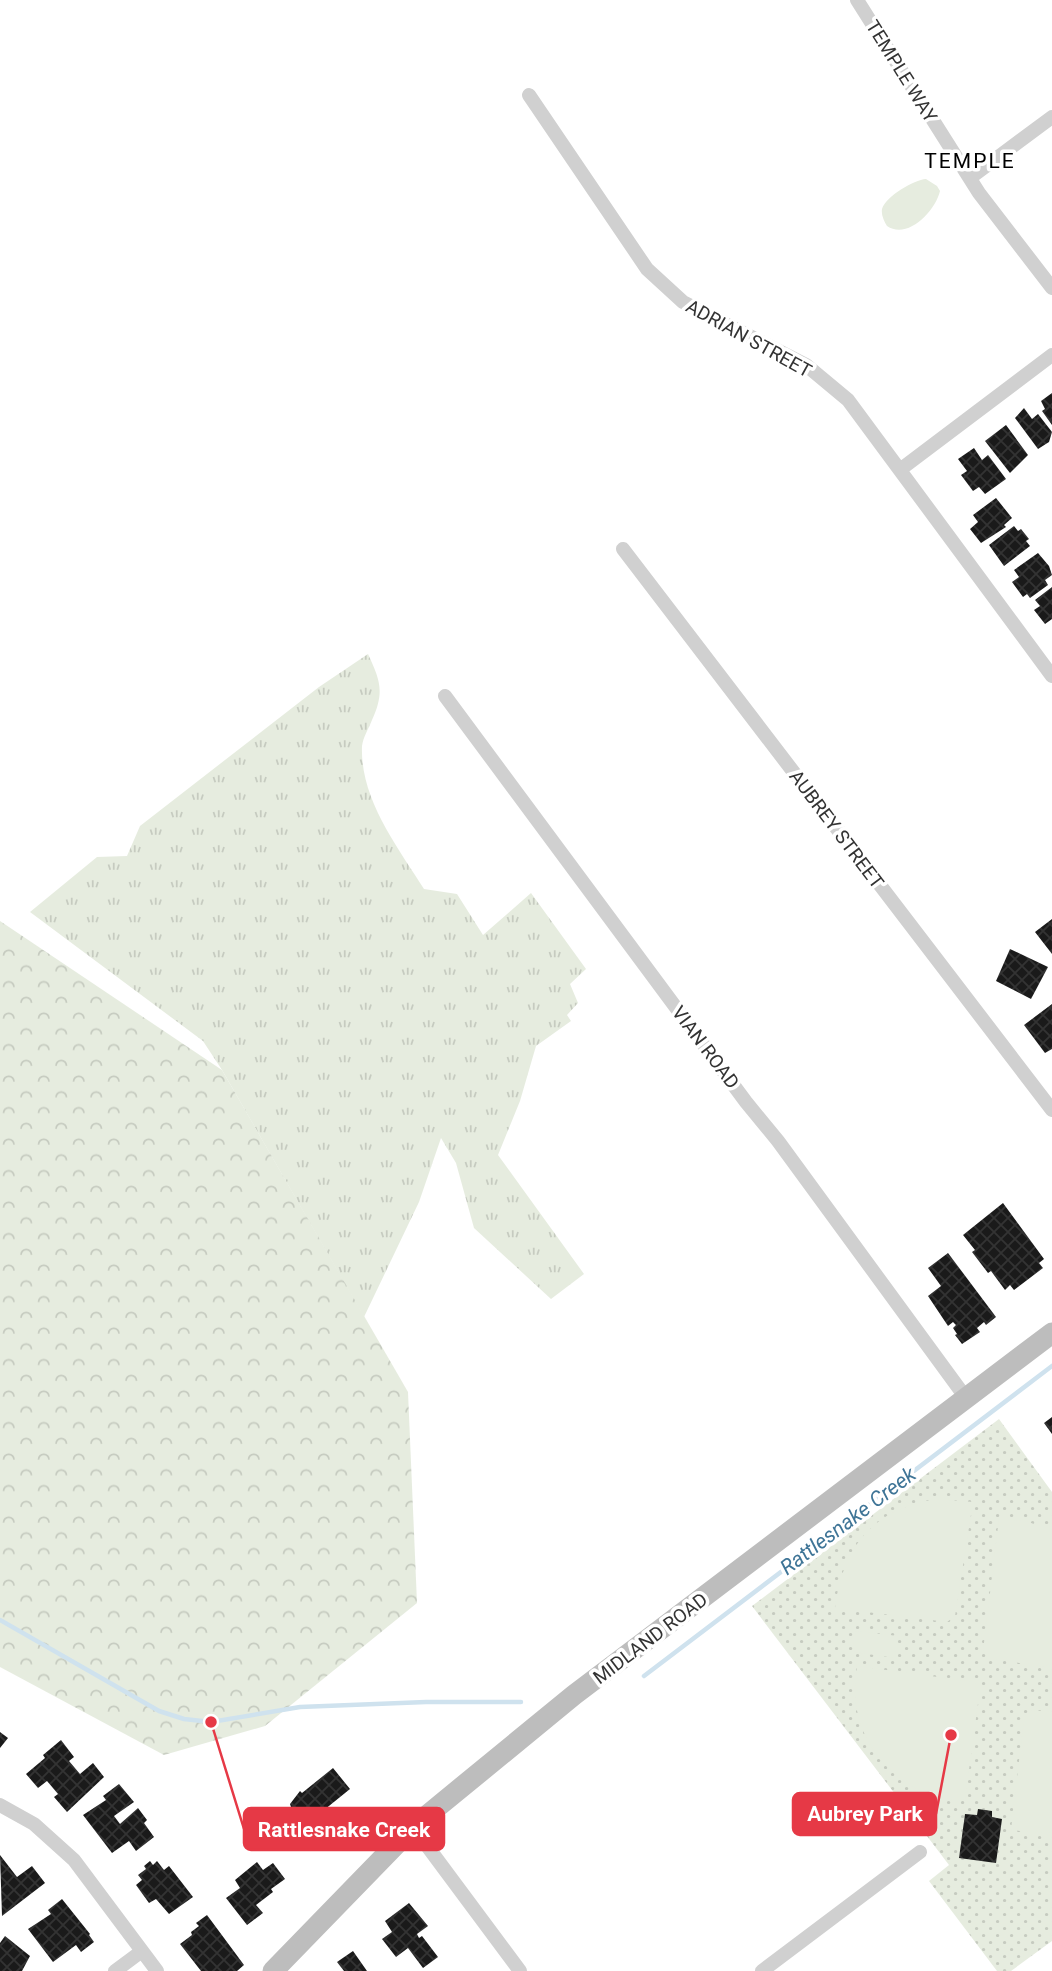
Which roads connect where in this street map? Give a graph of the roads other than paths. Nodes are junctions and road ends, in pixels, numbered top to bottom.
1 (857, 0) edge
2 (529, 95) dead end
3 (1052, 117) edge
4 (970, 178) junction
5 (1052, 288) edge
6 (1052, 355) edge
7 (901, 469) junction
8 (622, 549) dead end
9 (1052, 676) edge
10 (445, 696) dead end
11 (1052, 1110) edge
12 (1052, 1333) edge
13 (966, 1398) junction
14 (0, 1805) edge
15 (413, 1827) junction
16 (920, 1852) dead end
17 (142, 1951) junction
18 (115, 1971) edge
19 (157, 1971) edge
20 (274, 1971) edge
21 (520, 1971) edge
22 (762, 1971) edge

1 - 4 street, TEMPLE WAY
2 - 7 street, ADRIAN STREET
3 - 4 street
4 - 5 street, TEMPLE WAY
6 - 7 street
7 - 9 street, ADRIAN STREET
8 - 11 street, AUBREY STREET
10 - 13 street, VIAN ROAD
12 - 13 main road, MIDLAND ROAD
13 - 15 main road, MIDLAND ROAD
14 - 17 street
15 - 20 main road, MIDLAND ROAD
15 - 21 street
16 - 22 street
17 - 18 street
17 - 19 street

